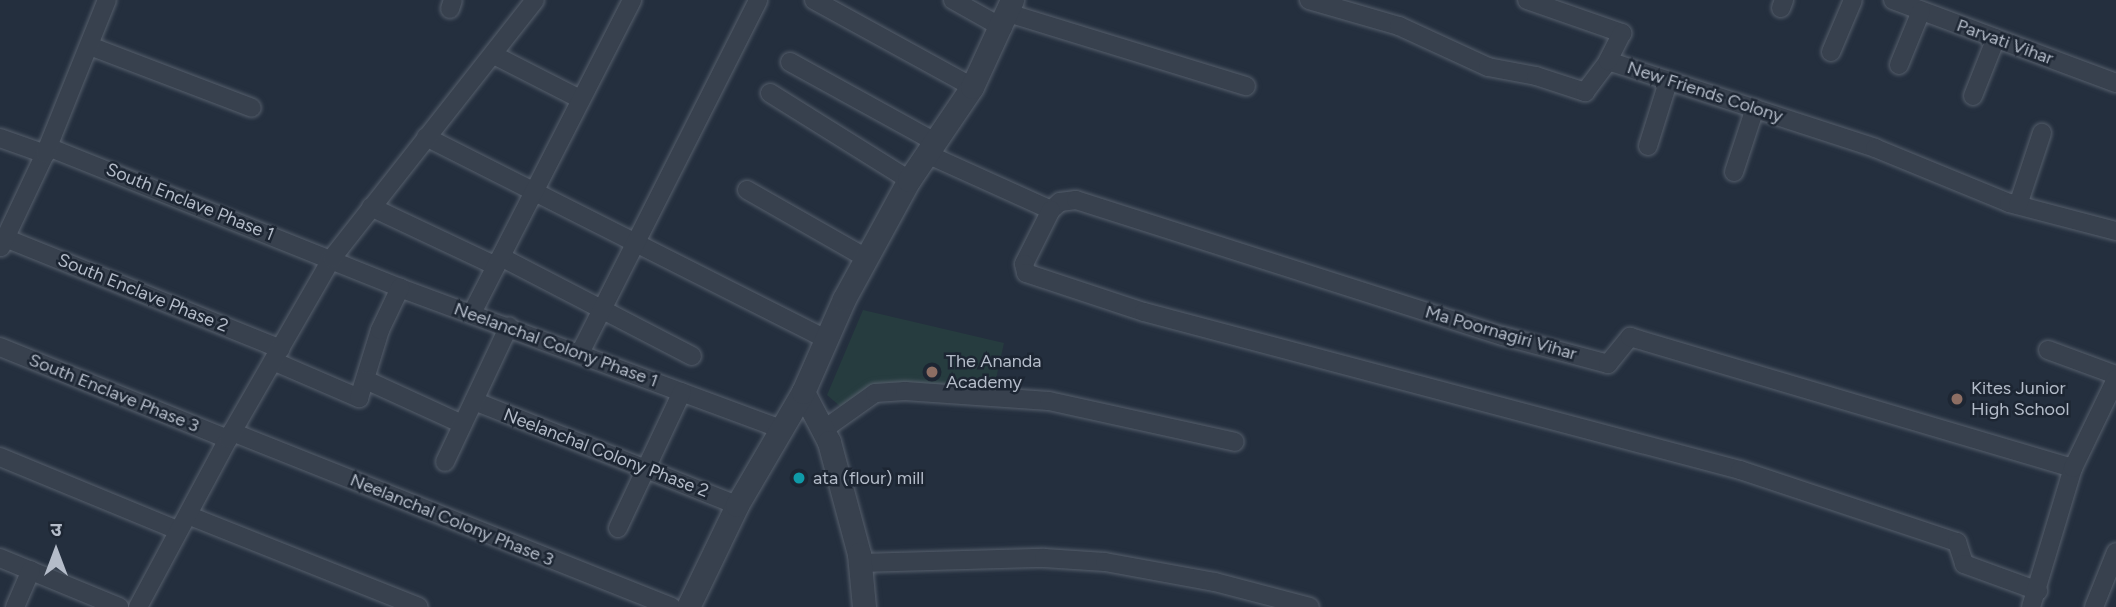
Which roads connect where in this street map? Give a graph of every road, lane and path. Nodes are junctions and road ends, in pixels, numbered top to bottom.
1 (107, 0) edge
2 (535, 0) edge
3 (632, 0) edge
4 (758, 0) edge
5 (814, 0) edge
6 (953, 0) edge
7 (1309, 0) edge
8 (1527, 0) edge
9 (1853, 0) edge
10 (1893, 0) edge
11 (1922, 11) junction
12 (1008, 14) edge
13 (1996, 38) junction
14 (90, 46) junction
15 (1831, 52) dead end
16 (494, 55) junction
17 (1608, 61) junction
18 (790, 62) dead end
19 (1899, 65) dead end
20 (1668, 82) junction
21 (2116, 83) edge
22 (1246, 86) dead end
23 (972, 87) junction
24 (770, 93) dead end
25 (1973, 96) dead end
26 (580, 99) junction
27 (252, 108) dead end
28 (1755, 108) junction
29 (2042, 133) dead end
30 (426, 137) junction
31 (0, 138) edge
32 (1648, 146) dead end
33 (931, 148) junction
34 (47, 150) junction
35 (1734, 172) dead end
36 (909, 180) junction
37 (747, 190) dead end
38 (535, 191) junction
39 (2018, 205) junction
40 (372, 207) junction
41 (1051, 210) junction
42 (2116, 231) edge
43 (636, 242) junction
44 (3, 244) edge
45 (332, 258) junction
46 (866, 258) junction
47 (499, 262) junction
48 (400, 288) junction
49 (602, 310) junction
50 (472, 313) junction
51 (509, 326) junction
52 (826, 338) junction
53 (0, 347) edge
54 (2048, 350) dead end
55 (580, 353) junction
56 (277, 355) junction
57 (692, 356) dead end
58 (2116, 377) edge
59 (366, 380) junction
60 (682, 392) junction
61 (803, 392) junction
62 (474, 401) junction
63 (462, 424) junction
64 (781, 429) junction
65 (823, 430) junction
66 (230, 436) junction
67 (1235, 442) dead end
68 (0, 457) edge
69 (445, 461) dead end
70 (2073, 468) junction
71 (646, 470) junction
72 (737, 505) junction
73 (190, 516) junction
74 (618, 528) dead end
75 (177, 530) junction
76 (2116, 552) edge
77 (0, 558) edge
78 (859, 563) junction
79 (31, 570) junction
80 (2034, 599) edge
81 (15, 607) edge
82 (119, 607) edge
83 (138, 607) edge
84 (419, 607) edge
85 (671, 607) edge
86 (688, 607) edge
87 (864, 607) edge
88 (1310, 607) edge
89 (2094, 607) edge

1 - 14 street
2 - 16 street
3 - 26 street
4 - 43 street
5 - 23 street
6 - 12 street
7 - 17 street, New Friends Colony
8 - 17 street
9 - 15 street
10 - 11 street, Parvati Vihar
11 - 13 street, Parvati Vihar
11 - 19 street
12 - 22 street
12 - 23 street
13 - 21 street, Parvati Vihar
13 - 25 street
14 - 27 street
14 - 34 street
16 - 26 street
16 - 30 street
17 - 20 street, New Friends Colony
18 - 33 street
20 - 28 street, New Friends Colony
20 - 32 street
23 - 33 street
24 - 36 street
26 - 38 street
28 - 35 street
28 - 39 street, New Friends Colony
29 - 39 street
30 - 38 street
30 - 40 street
31 - 34 street, South Enclave Phase 1
33 - 36 street
33 - 41 street
34 - 44 street
34 - 45 street, South Enclave Phase 1
36 - 46 street
37 - 46 street
38 - 43 street
38 - 47 street
39 - 42 street, New Friends Colony
40 - 45 street
40 - 47 street
41 - 70 street, Ma Poornagiri Vihar
41 - 80 street
43 - 49 street
43 - 52 street
44 - 56 street, South Enclave Phase 2
45 - 48 street, Neelanchal Colony Phase 1
45 - 56 street
46 - 52 street
47 - 49 street
47 - 50 street
48 - 50 street, Neelanchal Colony Phase 1
48 - 59 street
49 - 55 street
49 - 57 street
50 - 51 street, Neelanchal Colony Phase 1
51 - 55 street, Neelanchal Colony Phase 1
51 - 62 street
52 - 61 street
53 - 66 street, South Enclave Phase 3
54 - 58 street
55 - 60 street, Neelanchal Colony Phase 1
56 - 59 street, South Enclave Phase 2
56 - 66 street
58 - 70 street
59 - 63 street
60 - 64 street, Neelanchal Colony Phase 1
60 - 71 street
61 - 64 street
61 - 65 street
62 - 63 street
62 - 71 street, Neelanchal Colony Phase 2
63 - 69 street
64 - 72 street
65 - 67 street
65 - 78 street
66 - 73 street
66 - 85 street, Neelanchal Colony Phase 3
68 - 75 street
70 - 80 street
71 - 72 street, Neelanchal Colony Phase 2
71 - 74 street
72 - 86 street
73 - 75 street
73 - 84 street
75 - 83 street
76 - 89 street
77 - 79 street
78 - 87 street
78 - 88 street
79 - 81 street
79 - 82 street

